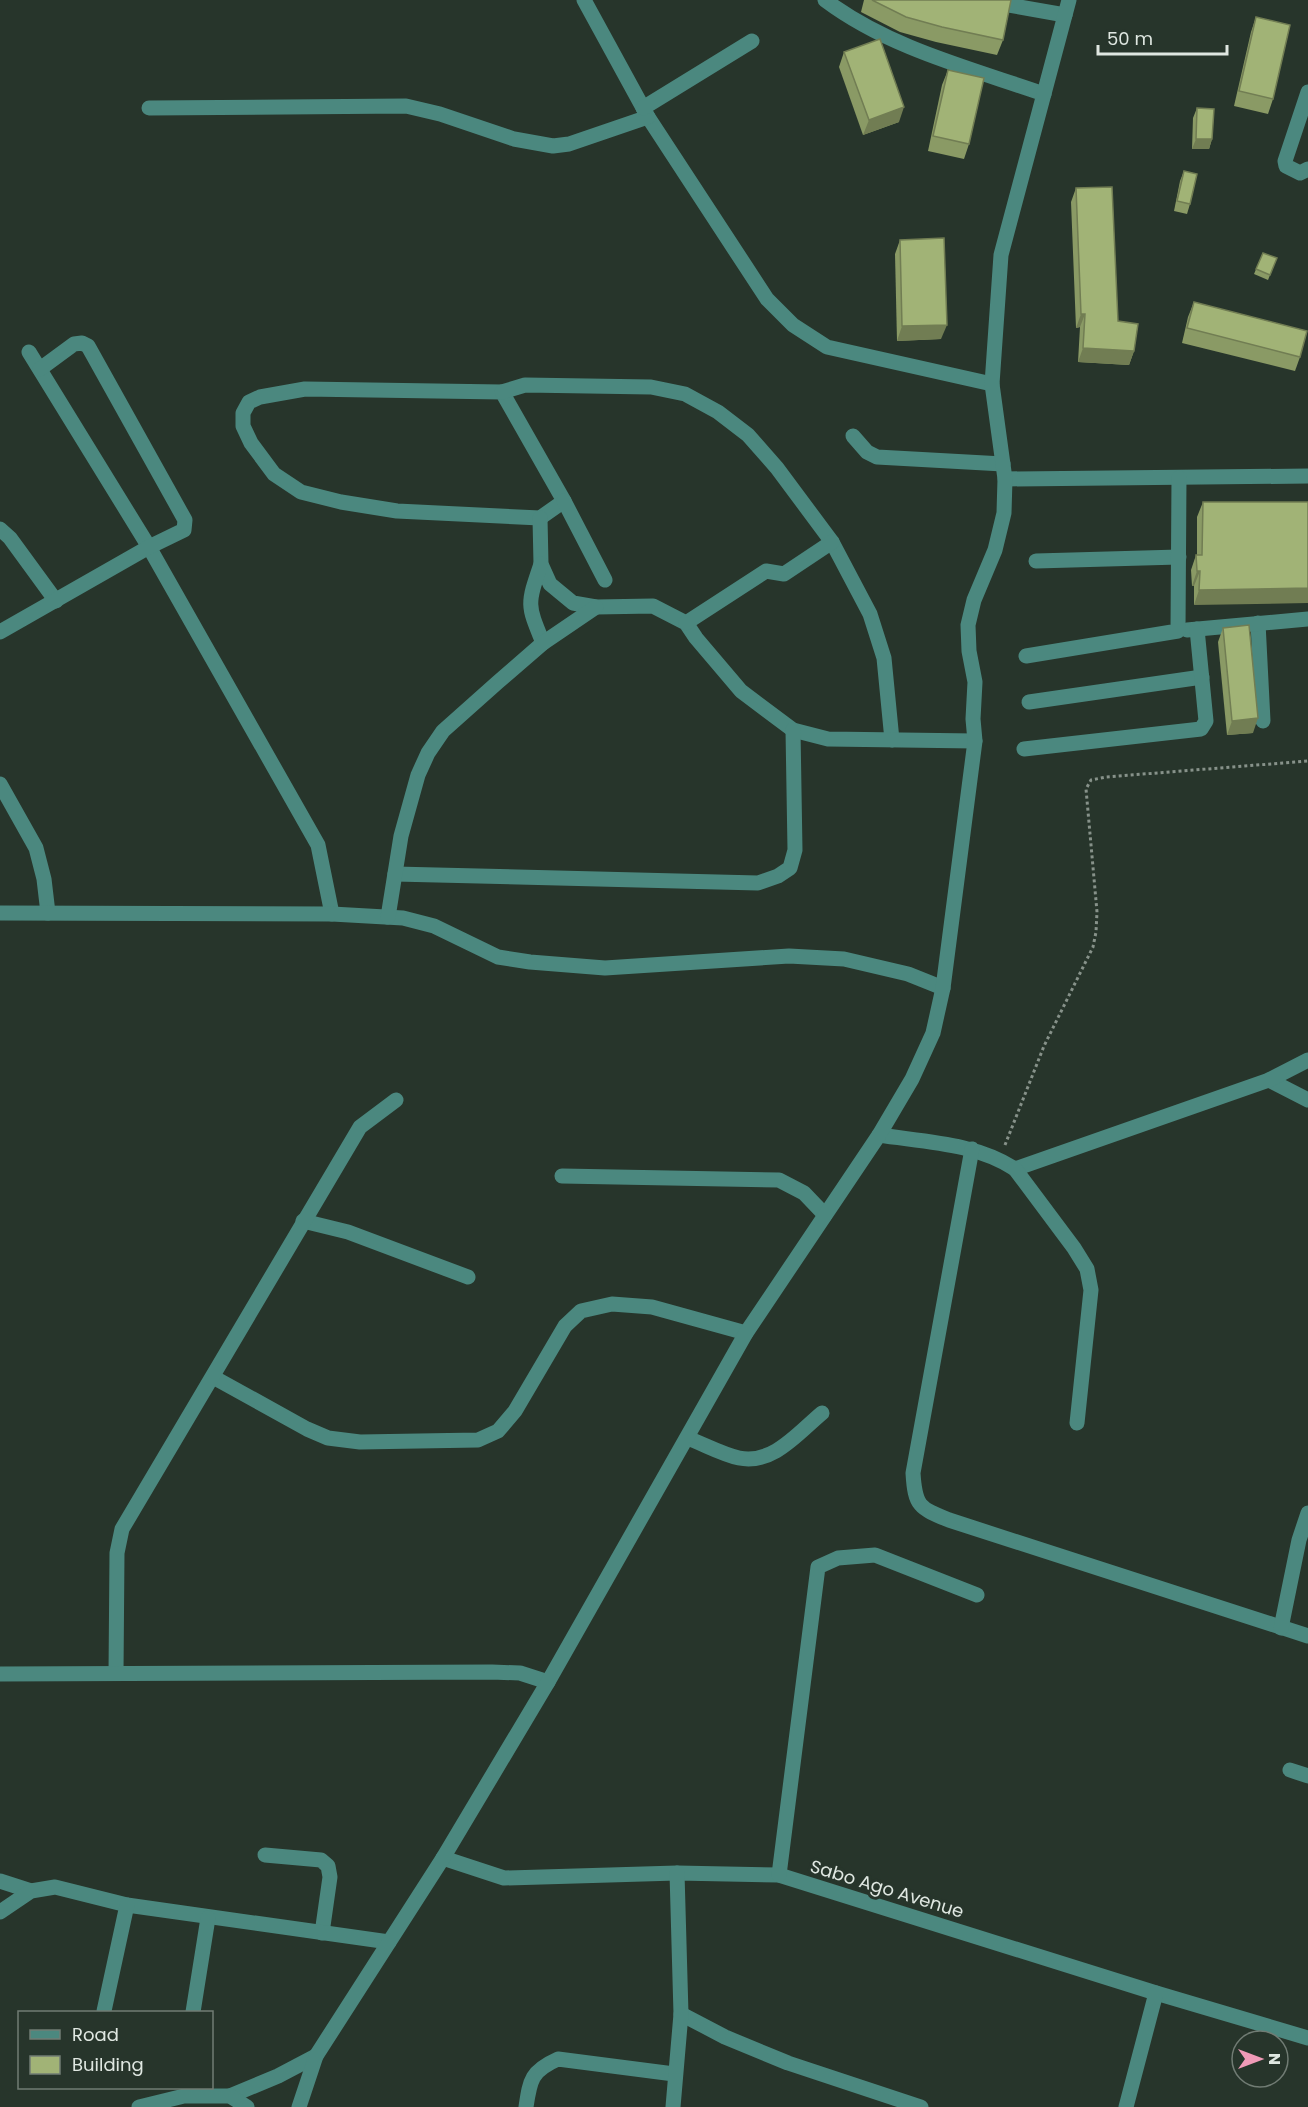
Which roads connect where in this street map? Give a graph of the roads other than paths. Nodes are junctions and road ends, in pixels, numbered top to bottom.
1 (584, 0) edge
2 (825, 0) edge
3 (980, 0) edge
4 (1067, 7) edge
5 (752, 41) dead end
6 (1308, 92) edge
7 (1044, 94) junction
8 (149, 108) dead end
9 (645, 113) junction
10 (1308, 169) edge
11 (29, 352) dead end
12 (39, 369) junction
13 (992, 384) junction
14 (502, 392) junction
15 (853, 436) dead end
16 (1004, 472) junction
17 (1308, 476) edge
18 (1179, 477) junction
19 (564, 501) junction
20 (540, 518) junction
21 (0, 529) edge
22 (832, 542) junction
23 (149, 547) junction
24 (1179, 557) junction
25 (1036, 561) dead end
26 (541, 564) junction
27 (605, 580) dead end
28 (56, 601) junction
29 (596, 606) junction
30 (1308, 619) edge
31 (686, 623) junction
32 (1258, 623) junction
33 (1197, 628) junction
34 (1178, 630) junction
35 (0, 632) edge
36 (543, 643) junction
37 (1026, 657) dead end
38 (1202, 677) junction
39 (1029, 702) dead end
40 (1263, 721) dead end
41 (793, 730) junction
42 (892, 740) junction
43 (975, 741) junction
44 (1024, 748) dead end
45 (0, 784) edge
46 (395, 874) junction
47 (0, 913) edge
48 (48, 913) junction
49 (332, 914) junction
50 (388, 917) junction
51 (943, 988) junction
52 (1308, 1060) edge
53 (1269, 1080) junction
54 (396, 1100) dead end
55 (1308, 1100) edge
56 (879, 1135) junction
57 (972, 1149) junction
58 (1015, 1169) junction
59 (562, 1176) dead end
60 (825, 1215) junction
61 (303, 1221) junction
62 (468, 1277) dead end
63 (746, 1333) junction
64 (213, 1377) junction
65 (822, 1413) dead end
66 (1077, 1423) dead end
67 (687, 1438) junction
68 (1308, 1514) edge
69 (977, 1594) dead end
70 (1281, 1628) junction
71 (1308, 1636) edge
72 (117, 1673) junction
73 (0, 1674) edge
74 (548, 1682) junction
75 (1290, 1770) dead end
76 (1308, 1776) edge
77 (265, 1855) dead end
78 (443, 1858) junction
79 (676, 1873) junction
80 (779, 1875) junction
81 (0, 1881) edge
82 (31, 1891) junction
83 (127, 1905) junction
84 (0, 1912) edge
85 (208, 1918) junction
86 (322, 1933) junction
87 (389, 1942) junction
88 (1156, 1993) junction
89 (104, 2011) edge
90 (194, 2011) edge
91 (681, 2014) junction
92 (1308, 2038) edge
93 (316, 2056) junction
94 (674, 2074) junction
95 (230, 2096) junction
96 (139, 2107) edge
97 (247, 2107) edge
98 (299, 2107) edge
99 (526, 2107) edge
100 (673, 2107) edge
101 (921, 2107) edge
102 (1126, 2107) edge

1 - 9 street
2 - 7 street
3 - 4 street
4 - 7 street
5 - 9 street
6 - 10 street
7 - 13 street
8 - 9 street
9 - 13 street
11 - 12 street
12 - 23 street
12 - 23 street
13 - 16 street
14 - 19 street
14 - 20 street
14 - 22 street
15 - 16 street
16 - 18 street
16 - 43 street
17 - 18 street
18 - 24 street
19 - 20 street
19 - 27 street
20 - 26 street
21 - 28 street
22 - 31 street
22 - 42 street
23 - 28 street
23 - 49 street
24 - 25 street
24 - 34 street
26 - 29 street
26 - 36 street
28 - 35 street
29 - 31 street
29 - 36 street
30 - 32 street
31 - 41 street
32 - 33 street
32 - 40 street
33 - 34 street
33 - 38 street
34 - 37 street
36 - 46 street
38 - 39 street
38 - 44 street
41 - 42 street
41 - 46 street
42 - 43 street
43 - 51 street
45 - 48 street
46 - 50 street
47 - 48 street
48 - 49 street
49 - 50 street
50 - 51 street
51 - 56 street
52 - 53 street
53 - 55 street
53 - 58 street
54 - 61 street
56 - 57 street
56 - 60 street
57 - 58 street
57 - 70 street
58 - 66 street
59 - 60 street
60 - 63 street
61 - 62 street
61 - 64 street
63 - 64 street
63 - 67 street
64 - 72 street
65 - 67 street
67 - 74 street
68 - 70 street
69 - 80 street
70 - 71 street
72 - 73 street
72 - 74 street
74 - 78 street
75 - 76 street
77 - 86 street
78 - 79 street, Sabo Ago Avenue
78 - 87 street
79 - 80 street, Sabo Ago Avenue
79 - 91 street
80 - 88 street, Sabo Ago Avenue
81 - 82 street
82 - 83 street
82 - 84 street
83 - 85 street
83 - 89 street
85 - 86 street
85 - 90 street
86 - 87 street
87 - 93 street
88 - 92 street, Sabo Ago Avenue
88 - 102 street
91 - 94 street
91 - 101 street
93 - 95 street
93 - 98 street
94 - 99 street
94 - 100 street
95 - 96 street
95 - 97 street

